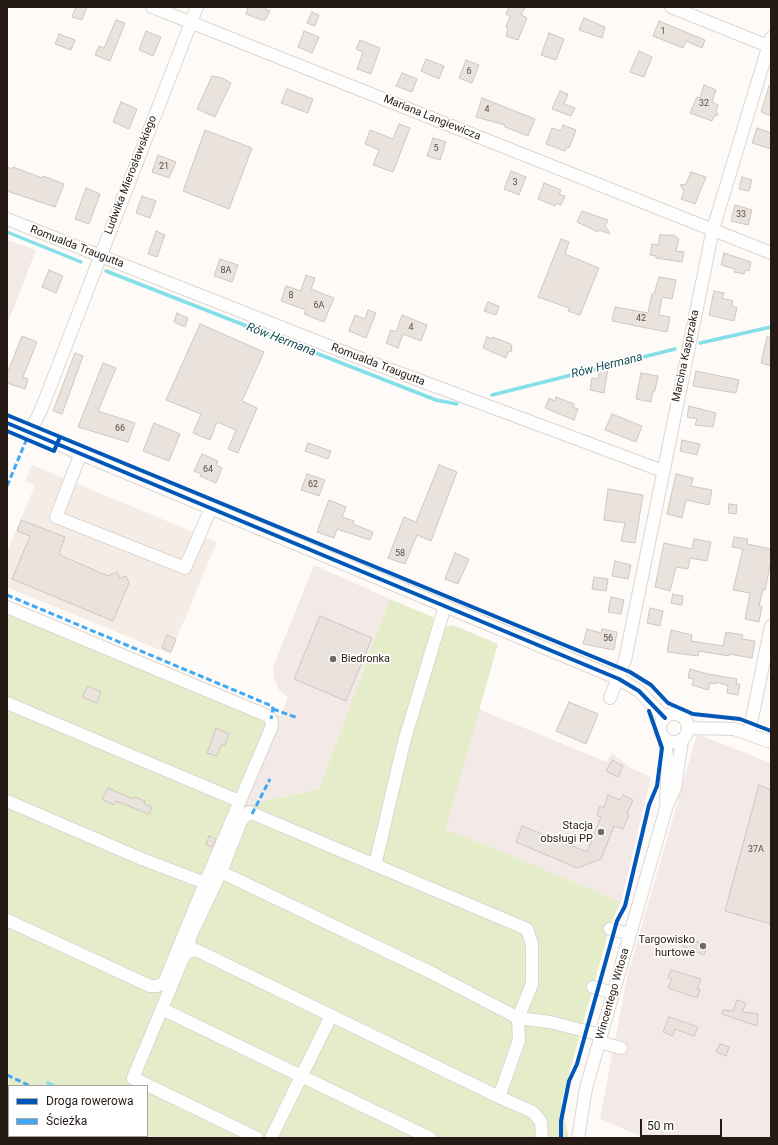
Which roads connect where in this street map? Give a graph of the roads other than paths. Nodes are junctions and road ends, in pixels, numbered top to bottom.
1 (152, 7) edge
2 (197, 7) edge
3 (671, 7) edge
4 (191, 22) junction
5 (770, 42) edge
6 (7, 219) edge
7 (713, 229) junction
8 (771, 253) edge
9 (100, 256) junction
10 (7, 423) edge
11 (30, 432) junction
12 (81, 454) junction
13 (663, 471) junction
14 (210, 508) junction
15 (445, 606) junction
16 (7, 607) edge
17 (771, 626) edge
18 (619, 679) junction
19 (610, 698) dead end
20 (7, 703) edge
21 (665, 718) junction
22 (688, 728) junction
23 (749, 733) junction
24 (664, 738) junction
25 (682, 740) junction
26 (771, 742) edge
27 (7, 801) edge
28 (239, 801) junction
29 (667, 805) junction
30 (375, 865) junction
31 (221, 872) junction
32 (205, 882) junction
33 (7, 920) edge
34 (610, 928) dead end
35 (630, 934) junction
36 (192, 951) junction
37 (593, 987) dead end
38 (613, 993) junction
39 (162, 1009) junction
40 (331, 1016) junction
41 (523, 1019) junction
42 (600, 1039) junction
43 (621, 1048) dead end
44 (301, 1076) junction
45 (147, 1085) edge
46 (148, 1086) edge
47 (499, 1097) junction
48 (257, 1138) edge
49 (271, 1138) edge
50 (430, 1138) edge
51 (542, 1138) edge
52 (578, 1138) edge

1 - 4 street, Mariana Langiewicza
2 - 4 street, Ludwika Mierosławskiego
3 - 5 street
4 - 7 street, Mariana Langiewicza
4 - 9 street, Ludwika Mierosławskiego
5 - 7 street, Marcina Kasprzaka
6 - 9 street, Romualda Traugutta
7 - 8 street, Mariana Langiewicza
7 - 13 street, Marcina Kasprzaka
9 - 11 street, Ludwika Mierosławskiego
9 - 13 street, Romualda Traugutta
10 - 11 street
11 - 12 street
12 - 14 street
12 - 14 street
13 - 18 street, Marcina Kasprzaka
14 - 15 street
15 - 18 street
15 - 30 street
16 - 28 street
17 - 23 street
18 - 19 street, Marcina Kasprzaka
18 - 21 street
20 - 28 street
21 - 22 street
21 - 24 street
22 - 23 street
22 - 25 street
23 - 26 street
24 - 25 street
24 - 29 street, Wincentego Witosa
25 - 29 street, Wincentego Witosa
27 - 32 street
28 - 32 street
29 - 35 street, Wincentego Witosa
30 - 31 street
30 - 41 street
31 - 36 street
31 - 41 street
32 - 33 street
34 - 35 street
35 - 38 street, Wincentego Witosa
36 - 39 street
36 - 40 street
37 - 38 street
38 - 42 street, Wincentego Witosa
39 - 44 street
39 - 45 street
40 - 44 street
40 - 47 street
41 - 42 street
41 - 47 street
42 - 43 street
42 - 52 street, Wincentego Witosa
44 - 49 street
44 - 50 street
46 - 48 street
47 - 51 street

